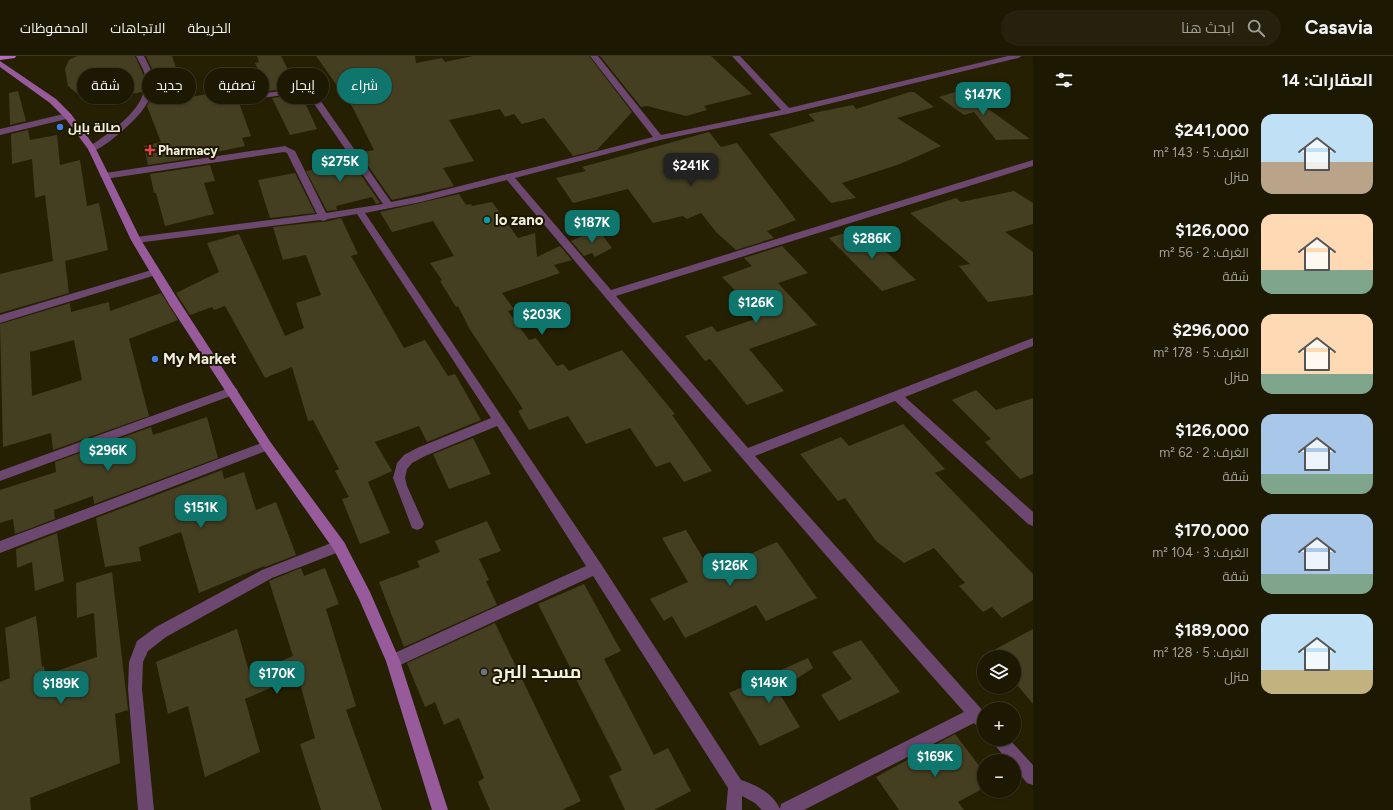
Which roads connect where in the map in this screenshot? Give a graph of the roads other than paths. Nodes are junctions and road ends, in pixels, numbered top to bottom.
1 (12, 56) edge
2 (140, 56) edge
3 (594, 56) edge
4 (736, 56) edge
5 (1018, 56) edge
6 (0, 58) edge
7 (0, 63) edge
8 (269, 95) edge
9 (787, 111) junction
10 (68, 116) junction
11 (0, 132) edge
12 (659, 138) junction
13 (92, 149) junction
14 (1033, 163) edge
15 (104, 176) junction
16 (509, 177) junction
17 (389, 206) junction
18 (360, 212) junction
19 (324, 218) junction
20 (136, 240) junction
21 (155, 272) junction
22 (608, 295) junction
23 (0, 319) edge
24 (1033, 342) edge
25 (232, 391) junction
26 (897, 396) junction
27 (499, 420) junction
28 (268, 446) junction
29 (747, 454) junction
30 (0, 476) edge
31 (1033, 520) edge
32 (417, 524) dead end
33 (339, 546) junction
34 (0, 547) edge
35 (596, 568) junction
36 (393, 661) junction
37 (977, 715) edge
38 (977, 719) edge
39 (1005, 746) edge
40 (1033, 777) edge
41 (736, 786) junction
42 (146, 810) edge
43 (440, 810) edge
44 (734, 810) edge
45 (772, 810) edge
46 (787, 810) edge

1 - 6 main road
2 - 13 street
3 - 12 street
4 - 9 street
5 - 9 street
7 - 10 main road
8 - 17 street
9 - 12 street
10 - 11 street
10 - 13 main road
12 - 16 street
13 - 15 main road
14 - 22 street
15 - 19 street
15 - 20 main road
16 - 17 street
16 - 22 street
17 - 18 street
18 - 19 street
18 - 27 street
19 - 20 street
20 - 21 main road
21 - 23 street
21 - 25 main road
22 - 29 street
24 - 26 street
25 - 28 main road
25 - 30 street
26 - 29 street
26 - 31 street
27 - 32 street
27 - 35 street
28 - 33 main road
28 - 34 street
29 - 37 street
33 - 36 main road
33 - 42 street
35 - 36 street
35 - 41 street
36 - 43 main road
38 - 46 street
39 - 40 street
41 - 44 street
41 - 45 street

